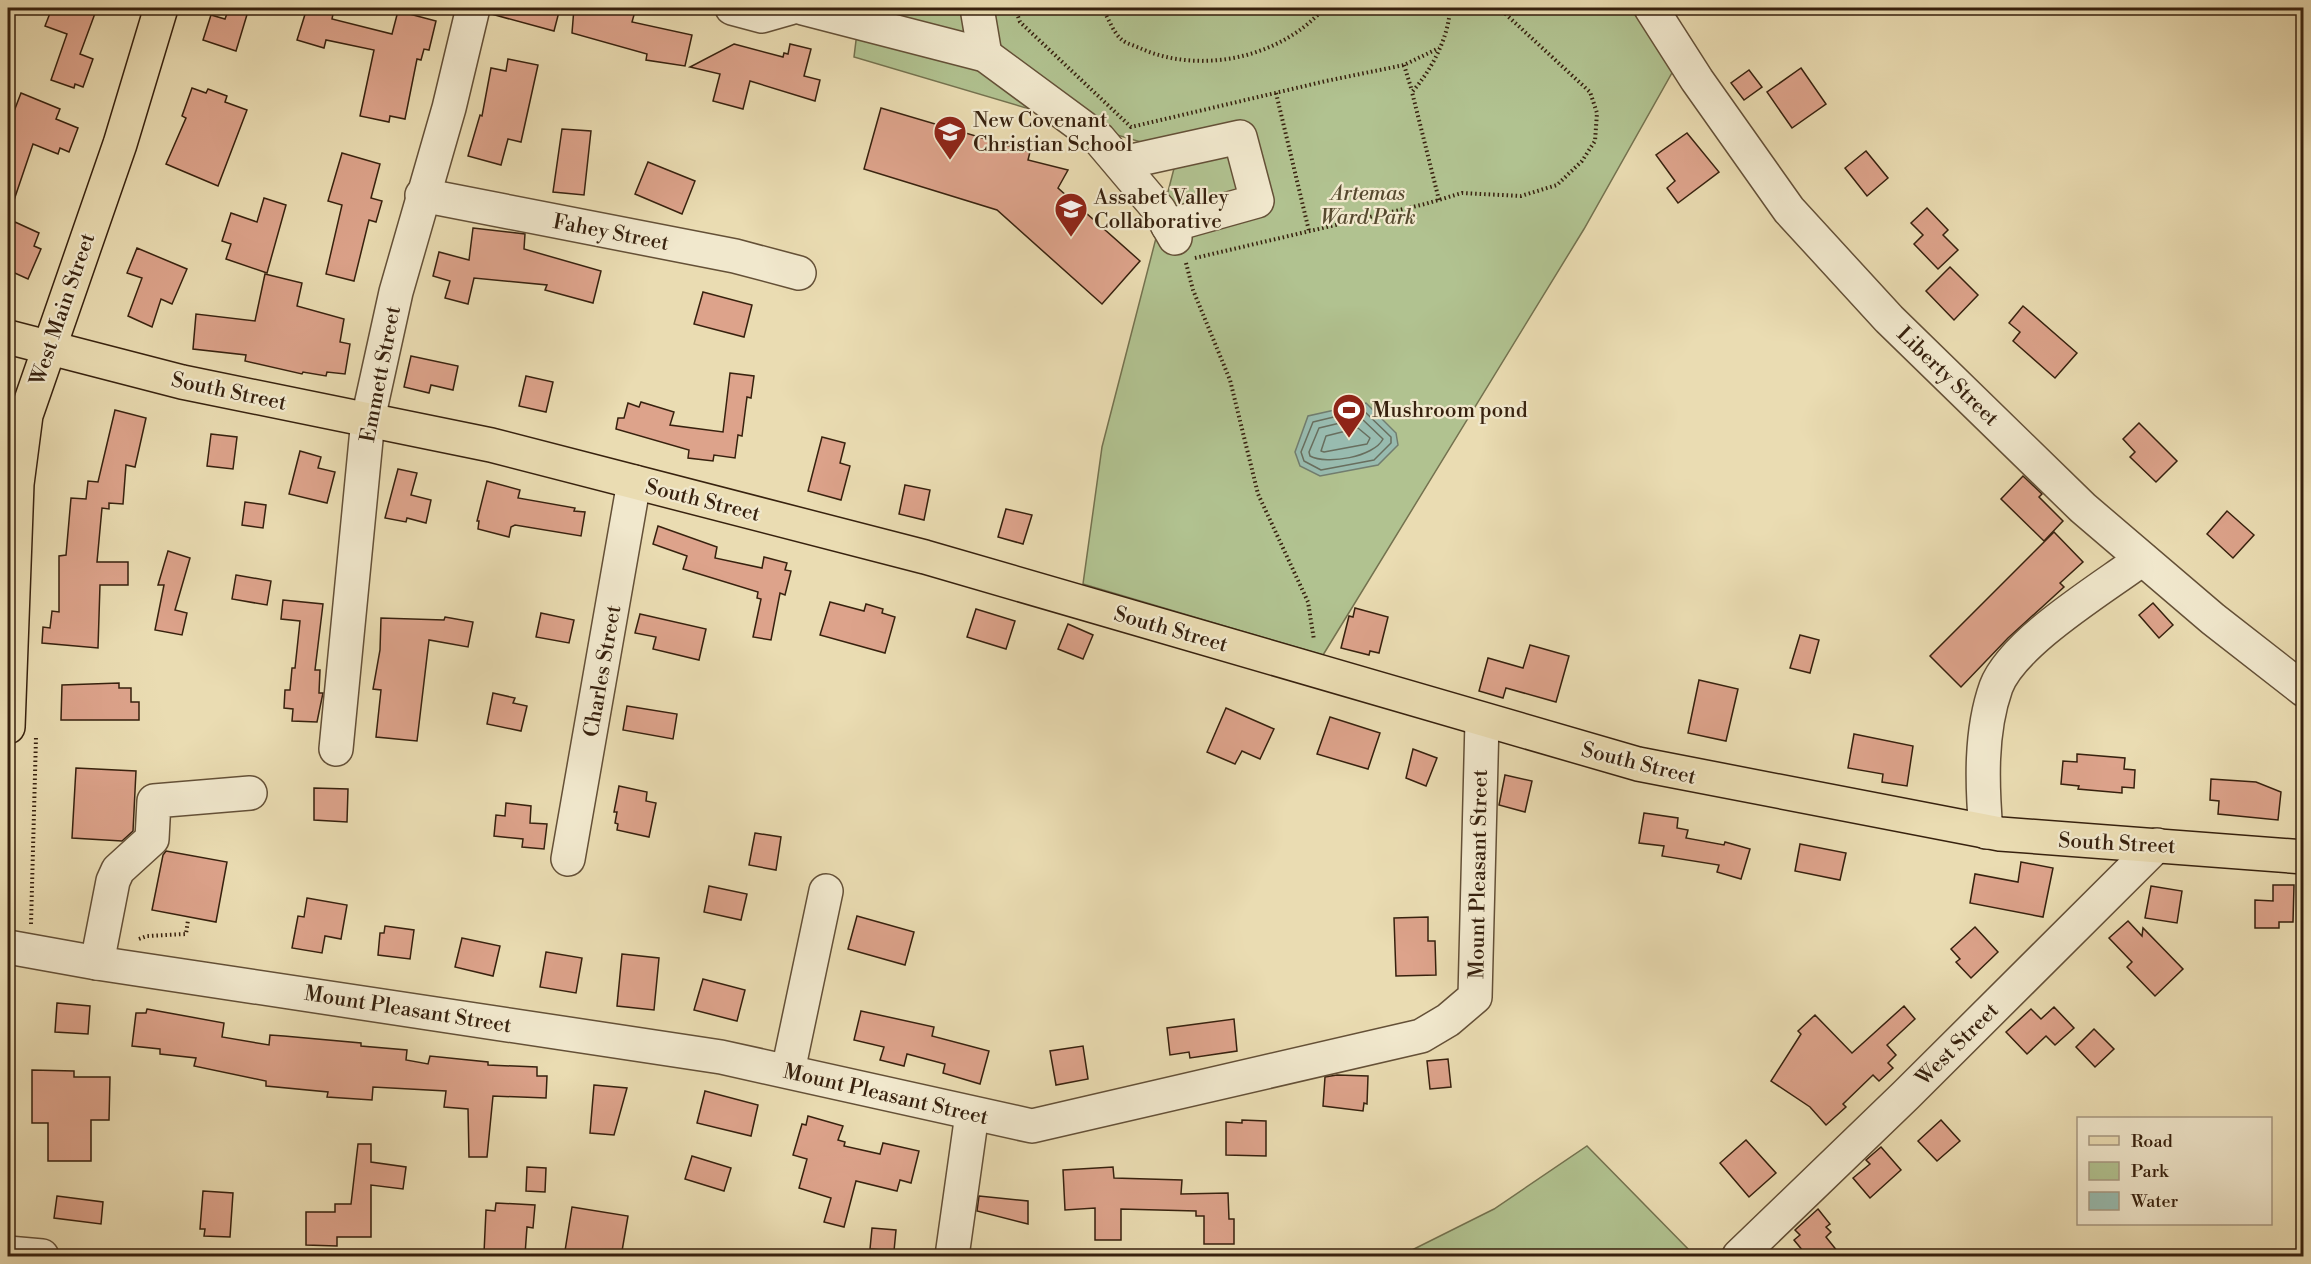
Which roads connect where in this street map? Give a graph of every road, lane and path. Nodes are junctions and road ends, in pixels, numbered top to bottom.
1 (161, 8) edge
2 (473, 8) edge
3 (732, 8) edge
4 (790, 8) edge
5 (803, 8) edge
6 (977, 8) edge
7 (1015, 8) edge
8 (1102, 8) edge
9 (1324, 8) edge
10 (1450, 8) edge
11 (1499, 8) edge
12 (1651, 8) edge
13 (1439, 48) junction
14 (985, 55) junction
15 (1404, 65) junction
16 (1412, 92) junction
17 (1276, 93) junction
18 (1122, 163) junction
19 (422, 195) junction
20 (1439, 200) junction
21 (1309, 231) junction
22 (799, 273) dead end
23 (8, 337) edge
24 (47, 349) junction
25 (368, 419) junction
26 (634, 482) junction
27 (12, 484) edge
28 (2142, 559) junction
29 (9, 651) edge
30 (1306, 669) junction
31 (2304, 690) edge
32 (1482, 721) junction
33 (8, 727) edge
34 (336, 749) dead end
35 (250, 793) dead end
36 (1986, 832) junction
37 (2157, 844) junction
38 (2304, 857) edge
39 (568, 859) dead end
40 (826, 891) dead end
41 (188, 920) dead end
42 (136, 940) dead end
43 (8, 947) edge
44 (97, 963) junction
45 (788, 1071) junction
46 (972, 1114) junction
47 (1746, 1248) edge
48 (8, 1253) edge
49 (42, 1257) edge
50 (952, 1257) edge

1 - 24 main road, West Main Street
2 - 19 street, Emmett Street
3 - 4 street
5 - 14 street
6 - 14 street
7 - 17 path
8 - 9 path
10 - 13 path
11 - 20 path
12 - 28 street, Liberty Street
13 - 15 path
13 - 16 path
14 - 18 street
15 - 16 path
15 - 17 path
16 - 20 path
17 - 21 path
18 - 18 street
19 - 22 street, Fahey Street
19 - 25 street, Emmett Street
20 - 21 path
21 - 30 path
23 - 24 main road, South Street
24 - 25 main road, South Street
24 - 27 main road, West Main Street
25 - 26 main road, South Street
25 - 34 street, Emmett Street
26 - 30 main road, South Street
26 - 39 street, Charles Street
27 - 29 main road, West Main Street
28 - 31 street, Liberty Street
28 - 36 street
29 - 33 main road, West Main Street
30 - 32 main road, South Street
32 - 36 main road, South Street
32 - 46 street, Mount Pleasant Street
35 - 44 street
36 - 37 main road, South Street
37 - 38 main road, South Street
37 - 47 street, West Street
40 - 45 street
41 - 42 path
43 - 44 street, Mount Pleasant Street
44 - 45 street, Mount Pleasant Street
45 - 46 street, Mount Pleasant Street
46 - 50 street
48 - 49 street

